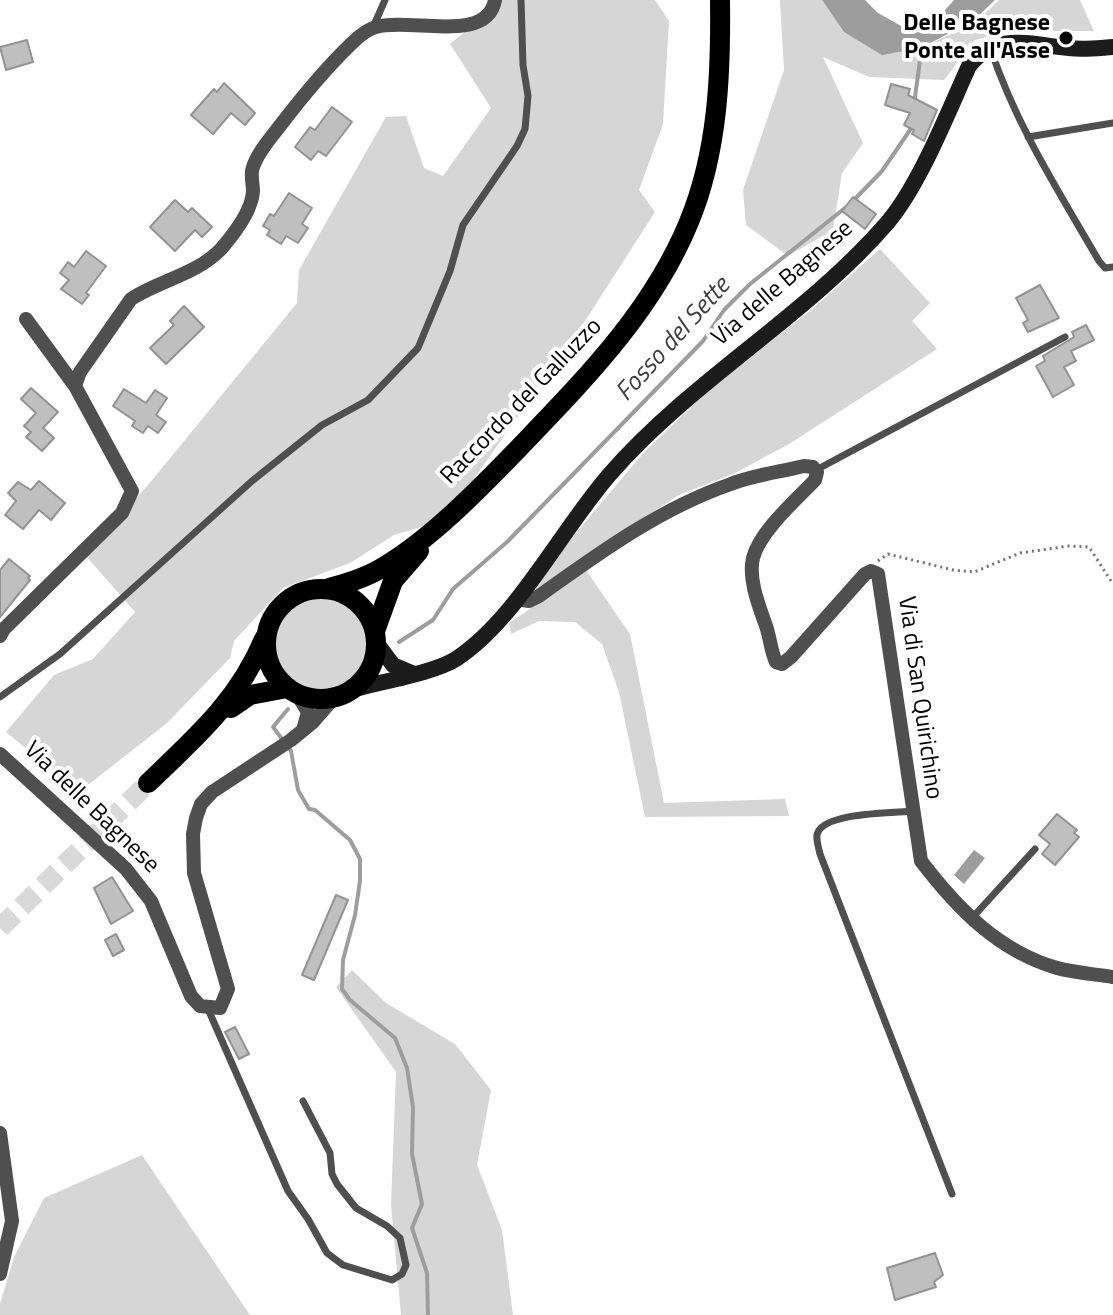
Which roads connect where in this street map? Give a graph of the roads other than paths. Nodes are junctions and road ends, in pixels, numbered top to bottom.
1 (385, 0) edge
2 (495, 0) edge
3 (521, 0) edge
4 (720, 0) edge
5 (373, 27) junction
6 (990, 47) junction
7 (1113, 47) edge
8 (1113, 123) edge
9 (1028, 137) junction
10 (1113, 267) edge
11 (26, 319) dead end
12 (1065, 337) dead end
13 (75, 386) junction
14 (816, 470) junction
15 (445, 520) junction
16 (329, 588) junction
17 (517, 599) junction
18 (266, 635) junction
19 (0, 636) edge
20 (377, 638) junction
21 (412, 673) junction
22 (292, 691) junction
23 (343, 694) junction
24 (0, 697) edge
25 (217, 716) junction
26 (297, 736) junction
27 (0, 754) edge
28 (148, 783) tunnel mouth
29 (913, 811) junction
30 (1035, 849) dead end
31 (971, 920) junction
32 (1113, 977) edge
33 (208, 1009) junction
34 (303, 1101) dead end
35 (0, 1133) edge
36 (952, 1194) dead end
37 (0, 1274) edge

1 - 5 lane
2 - 5 street
3 - 24 lane
4 - 15 main road, Raccordo del Galluzzo
5 - 13 street
6 - 7 main road
6 - 9 lane
6 - 17 main road, Via delle Bagnese
8 - 9 lane
9 - 10 lane
11 - 13 street
12 - 14 lane
13 - 19 street
14 - 17 street
14 - 29 street, Via di San Quirichino
15 - 16 main road, Raccordo del Galluzzo
15 - 20 main road, Raccordo del Galluzzo
16 - 18 main road
16 - 20 main road
17 - 21 main road, Via delle Bagnese
18 - 22 main road
18 - 25 main road
20 - 21 main road
20 - 23 main road
21 - 23 main road, Via delle Bagnese
22 - 23 main road
22 - 25 main road
22 - 26 street
23 - 26 street, Via delle Bagnese
25 - 28 main road
26 - 33 street, Via delle Bagnese
27 - 33 street, Via delle Bagnese
29 - 31 street, Via di San Quirichino
29 - 36 lane
30 - 31 lane
31 - 32 street, Via di San Quirichino
33 - 34 lane
35 - 37 street

